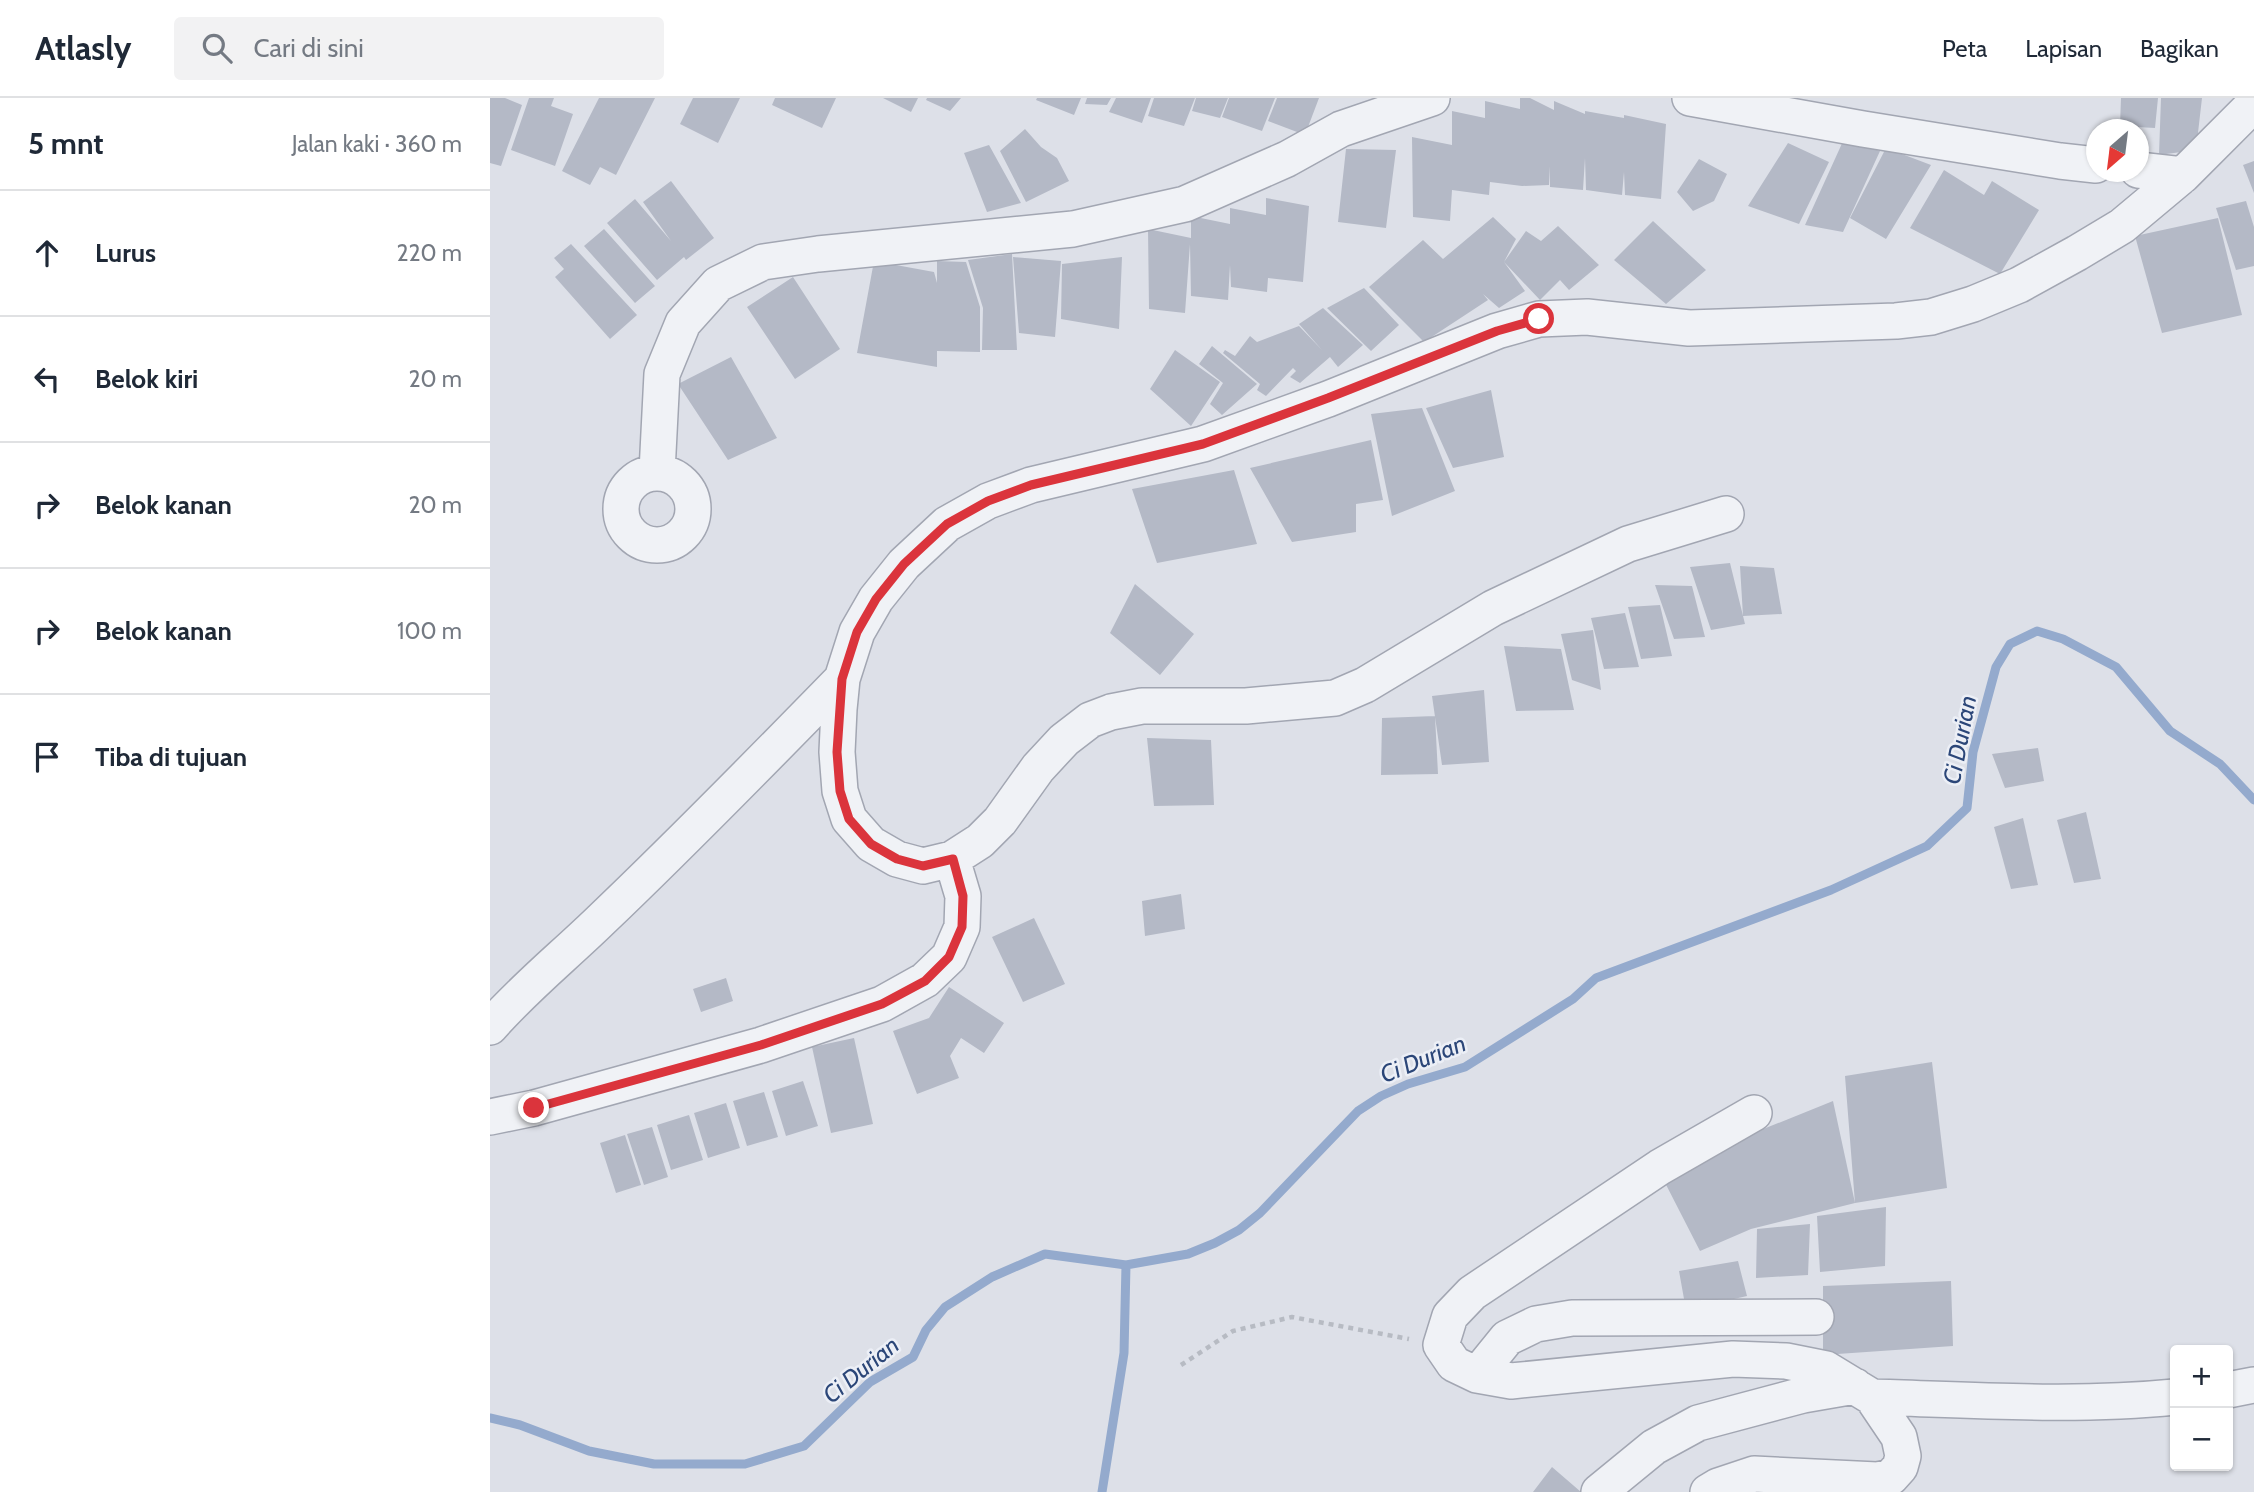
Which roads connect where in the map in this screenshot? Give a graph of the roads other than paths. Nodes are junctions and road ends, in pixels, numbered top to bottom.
1 (1432, 98) edge
2 (1690, 98) edge
3 (2254, 104) edge
4 (2086, 164) edge
5 (2149, 171) edge
6 (2183, 175) junction
7 (657, 472) dead end
8 (1726, 514) dead end
9 (842, 679) junction
10 (953, 859) junction
11 (490, 1027) edge
12 (1754, 1113) dead end
13 (490, 1117) edge
14 (1816, 1317) dead end
15 (1477, 1375) junction
16 (2254, 1385) edge
17 (2233, 1389) edge
18 (1863, 1391) junction
19 (2170, 1397) edge
20 (1599, 1492) edge
21 (1708, 1492) edge

1 - 7 street
2 - 4 street
3 - 6 street
5 - 6 street
6 - 9 street
8 - 10 street
9 - 10 street
9 - 11 street
10 - 13 street
12 - 15 street
14 - 15 street
15 - 18 street
16 - 17 street
18 - 19 street
18 - 20 street
18 - 21 street

